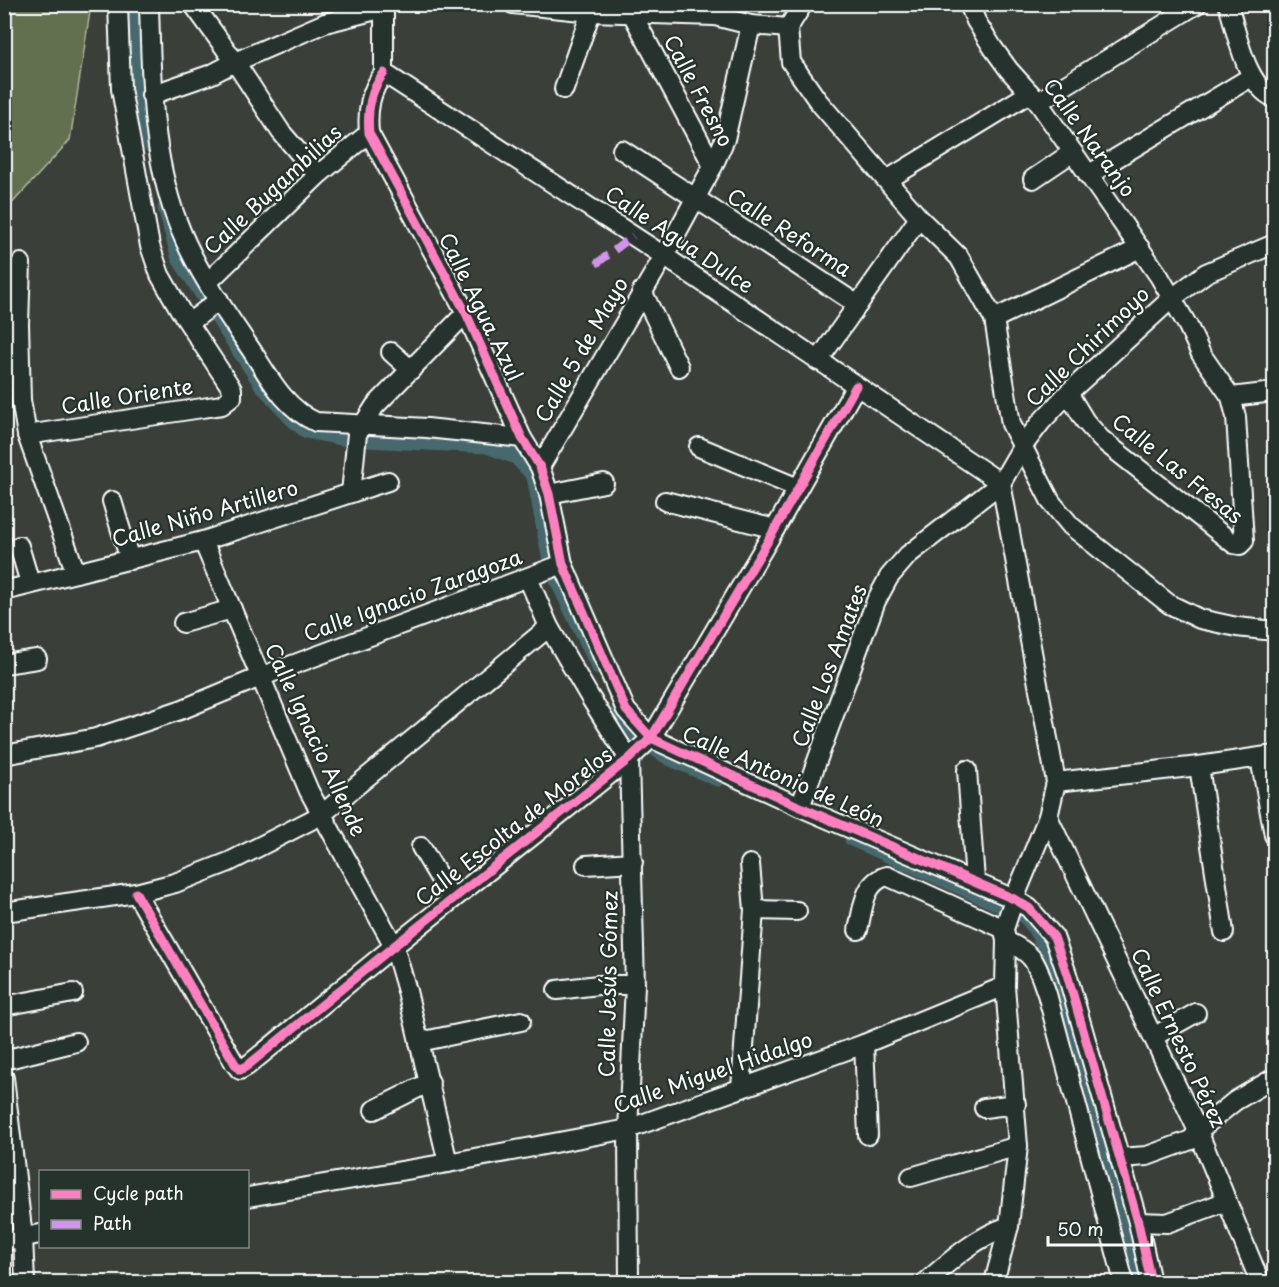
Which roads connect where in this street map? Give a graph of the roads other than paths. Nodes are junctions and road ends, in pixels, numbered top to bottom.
1 (118, 4) edge
2 (149, 4) edge
3 (193, 4) edge
4 (513, 4) edge
5 (803, 4) edge
6 (969, 4) edge
7 (1197, 4) edge
8 (1228, 4) edge
9 (385, 6) edge
10 (629, 9) edge
11 (719, 10) edge
12 (591, 12) junction
13 (751, 25) junction
14 (788, 28) junction
15 (235, 62) junction
16 (384, 73) junction
17 (1251, 76) junction
18 (564, 89) dead end
19 (151, 95) junction
20 (1034, 98) junction
21 (1275, 99) edge
22 (369, 133) junction
23 (622, 150) dead end
24 (1072, 152) junction
25 (713, 166) junction
26 (318, 175) junction
27 (1088, 175) junction
28 (1033, 179) dead end
29 (887, 180) junction
30 (695, 199) junction
31 (919, 218) junction
32 (1275, 244) edge
33 (1140, 248) junction
34 (664, 256) junction
35 (21, 263) dead end
36 (208, 282) junction
37 (642, 291) junction
38 (1171, 299) junction
39 (858, 305) junction
40 (205, 311) junction
41 (466, 313) junction
42 (994, 319) junction
43 (391, 352) dead end
44 (818, 361) junction
45 (679, 367) dead end
46 (411, 369) junction
47 (856, 386) junction
48 (1275, 392) edge
49 (1068, 393) junction
50 (1231, 398) junction
51 (27, 435) junction
52 (358, 436) junction
53 (522, 438) junction
54 (699, 447) dead end
55 (1022, 447) junction
56 (540, 467) junction
57 (388, 481) dead end
58 (604, 483) dead end
59 (1001, 483) junction
60 (798, 488) junction
61 (351, 493) junction
62 (549, 494) junction
63 (112, 501) dead end
64 (665, 501) dead end
65 (775, 529) junction
66 (203, 541) junction
67 (19, 546) dead end
68 (130, 560) junction
69 (558, 566) junction
70 (76, 573) junction
71 (532, 577) junction
72 (30, 583) junction
73 (4, 591) edge
74 (232, 609) junction
75 (183, 622) dead end
76 (549, 627) junction
77 (1275, 630) edge
78 (37, 659) dead end
79 (4, 664) edge
80 (260, 677) junction
81 (640, 748) junction
82 (4, 755) edge
83 (1267, 756) edge
84 (1199, 766) junction
85 (967, 770) dead end
86 (1056, 782) junction
87 (800, 807) junction
88 (321, 815) junction
89 (1048, 817) junction
90 (1275, 835) edge
91 (421, 847) dead end
92 (633, 862) junction
93 (750, 864) dead end
94 (586, 865) dead end
95 (975, 880) junction
96 (136, 893) junction
97 (452, 899) junction
98 (754, 910) junction
99 (797, 911) dead end
100 (4, 912) edge
101 (1008, 920) junction
102 (858, 930) dead end
103 (1224, 932) dead end
104 (394, 946) junction
105 (635, 986) junction
106 (1005, 986) junction
107 (557, 990) dead end
108 (73, 993) dead end
109 (4, 1006) edge
110 (1196, 1013) dead end
111 (520, 1021) dead end
112 (1153, 1037) junction
113 (76, 1042) dead end
114 (419, 1042) junction
115 (864, 1044) junction
116 (4, 1060) edge
117 (4, 1078) edge
118 (1275, 1078) edge
119 (430, 1082) junction
120 (741, 1088) junction
121 (1016, 1104) junction
122 (984, 1108) dead end
123 (374, 1110) dead end
124 (628, 1129) junction
125 (1198, 1131) junction
126 (868, 1135) dead end
127 (1018, 1146) junction
128 (1119, 1158) junction
129 (448, 1163) junction
130 (911, 1177) dead end
131 (249, 1197) edge
132 (1227, 1201) junction
133 (1138, 1222) junction
134 (1009, 1226) junction
135 (22, 1237) edge
136 (25, 1282) edge
137 (629, 1282) edge
138 (926, 1282) edge
139 (994, 1282) edge
140 (1124, 1282) edge
141 (1151, 1282) edge
142 (1260, 1282) edge

1 - 40 street
2 - 19 street
3 - 15 street
4 - 12 street
5 - 14 street
6 - 20 street, Calle Naranjo
7 - 20 street
8 - 17 street
9 - 15 street
9 - 16 street
10 - 11 street
10 - 12 street
10 - 25 street, Calle Fresno
11 - 13 street
12 - 18 street
13 - 14 street
13 - 25 street, Calle 5 de Mayo
14 - 29 street
15 - 19 street
15 - 26 street
16 - 22 street, Calle Agua Azul
16 - 34 street, Calle Agua Dulce
17 - 21 street
17 - 27 street
19 - 36 street
20 - 24 street, Calle Naranjo
20 - 29 street
22 - 26 street, Calle Bugambilias
22 - 41 street, Calle Agua Azul
23 - 30 street, Calle Reforma
24 - 27 street, Calle Naranjo
24 - 28 street
25 - 30 street, Calle 5 de Mayo
26 - 36 street, Calle Bugambilias
27 - 33 street, Calle Naranjo
29 - 31 street
30 - 34 street, Calle 5 de Mayo
30 - 39 street, Calle Reforma
31 - 39 street
31 - 42 street
32 - 38 street, Calle Chirimoyo
33 - 38 street, Calle Naranjo
33 - 42 street
34 - 37 street, Calle 5 de Mayo
34 - 44 street, Calle Agua Dulce
35 - 51 street
36 - 40 street
37 - 45 street
37 - 56 street, Calle 5 de Mayo
38 - 49 street, Calle Chirimoyo
38 - 50 street, Calle Naranjo
39 - 44 street
40 - 51 street, Calle Oriente
40 - 52 street
41 - 46 street
41 - 53 street, Calle Agua Azul
42 - 55 street
43 - 46 street
44 - 47 street, Calle Agua Dulce
46 - 52 street
47 - 59 street, Calle Agua Dulce
47 - 60 street, Calle Escolta de Morelos
48 - 50 street
49 - 50 street, Calle Las Fresas
49 - 55 street, Calle Chirimoyo
51 - 70 street
52 - 53 street
52 - 61 street
53 - 56 street, Calle Agua Azul
54 - 60 street
55 - 59 street, Calle Chirimoyo
55 - 77 street
56 - 62 street, Calle Agua Azul
57 - 61 street, Calle Niño Artillero
58 - 62 street
59 - 86 street
59 - 87 street, Calle Los Amates
60 - 65 street, Calle Escolta de Morelos
61 - 66 street, Calle Niño Artillero
62 - 69 street, Calle Agua Azul
63 - 68 street
64 - 65 street
65 - 81 street, Calle Escolta de Morelos
66 - 68 street, Calle Niño Artillero
66 - 74 street, Calle Ignacio Allende
67 - 72 street
68 - 70 street, Calle Niño Artillero
69 - 71 street, Calle Ignacio Zaragoza
69 - 81 street, Calle Antonio de León
70 - 72 street, Calle Niño Artillero
71 - 76 street
71 - 80 street, Calle Ignacio Zaragoza
72 - 73 street, Calle Niño Artillero
74 - 75 street
74 - 80 street, Calle Ignacio Allende
76 - 81 street
76 - 88 street
78 - 79 street
80 - 82 street, Calle Ignacio Zaragoza
80 - 88 street, Calle Ignacio Allende
81 - 87 street, Calle Antonio de León
81 - 92 street, Calle Jesús Gómez
81 - 97 street, Calle Escolta de Morelos
83 - 84 street
83 - 90 street
84 - 86 street
84 - 103 street
85 - 95 street
86 - 89 street
87 - 95 street, Calle Antonio de León
88 - 96 street
88 - 104 street, Calle Ignacio Allende
89 - 101 street
89 - 112 street, Calle Ernesto Pérez
91 - 97 street
92 - 94 street
92 - 105 street, Calle Jesús Gómez
93 - 98 street
95 - 101 street, Calle Antonio de León
96 - 100 street
96 - 104 street, Calle Escolta de Morelos
97 - 104 street, Calle Escolta de Morelos
98 - 99 street
98 - 120 street
101 - 102 street
101 - 106 street
101 - 128 street
101 - 140 street
104 - 114 street, Calle Ignacio Allende
105 - 107 street
105 - 124 street, Calle Jesús Gómez
106 - 115 street, Calle Miguel Hidalgo
106 - 121 street
108 - 109 street
110 - 112 street
111 - 114 street
112 - 125 street, Calle Ernesto Pérez
113 - 116 street
114 - 119 street, Calle Ignacio Allende
115 - 120 street, Calle Miguel Hidalgo
115 - 126 street
117 - 135 street
118 - 125 street
119 - 123 street
119 - 129 street, Calle Ignacio Allende
120 - 124 street, Calle Miguel Hidalgo
121 - 122 street
121 - 127 street
124 - 129 street, Calle Miguel Hidalgo
124 - 137 street, Calle Jesús Gómez
125 - 128 street
125 - 132 street, Calle Ernesto Pérez
127 - 130 street
127 - 134 street
128 - 133 street
129 - 131 street, Calle Miguel Hidalgo
132 - 133 street
132 - 142 street, Calle Ernesto Pérez
133 - 141 street
134 - 138 street
134 - 139 street
135 - 136 street

